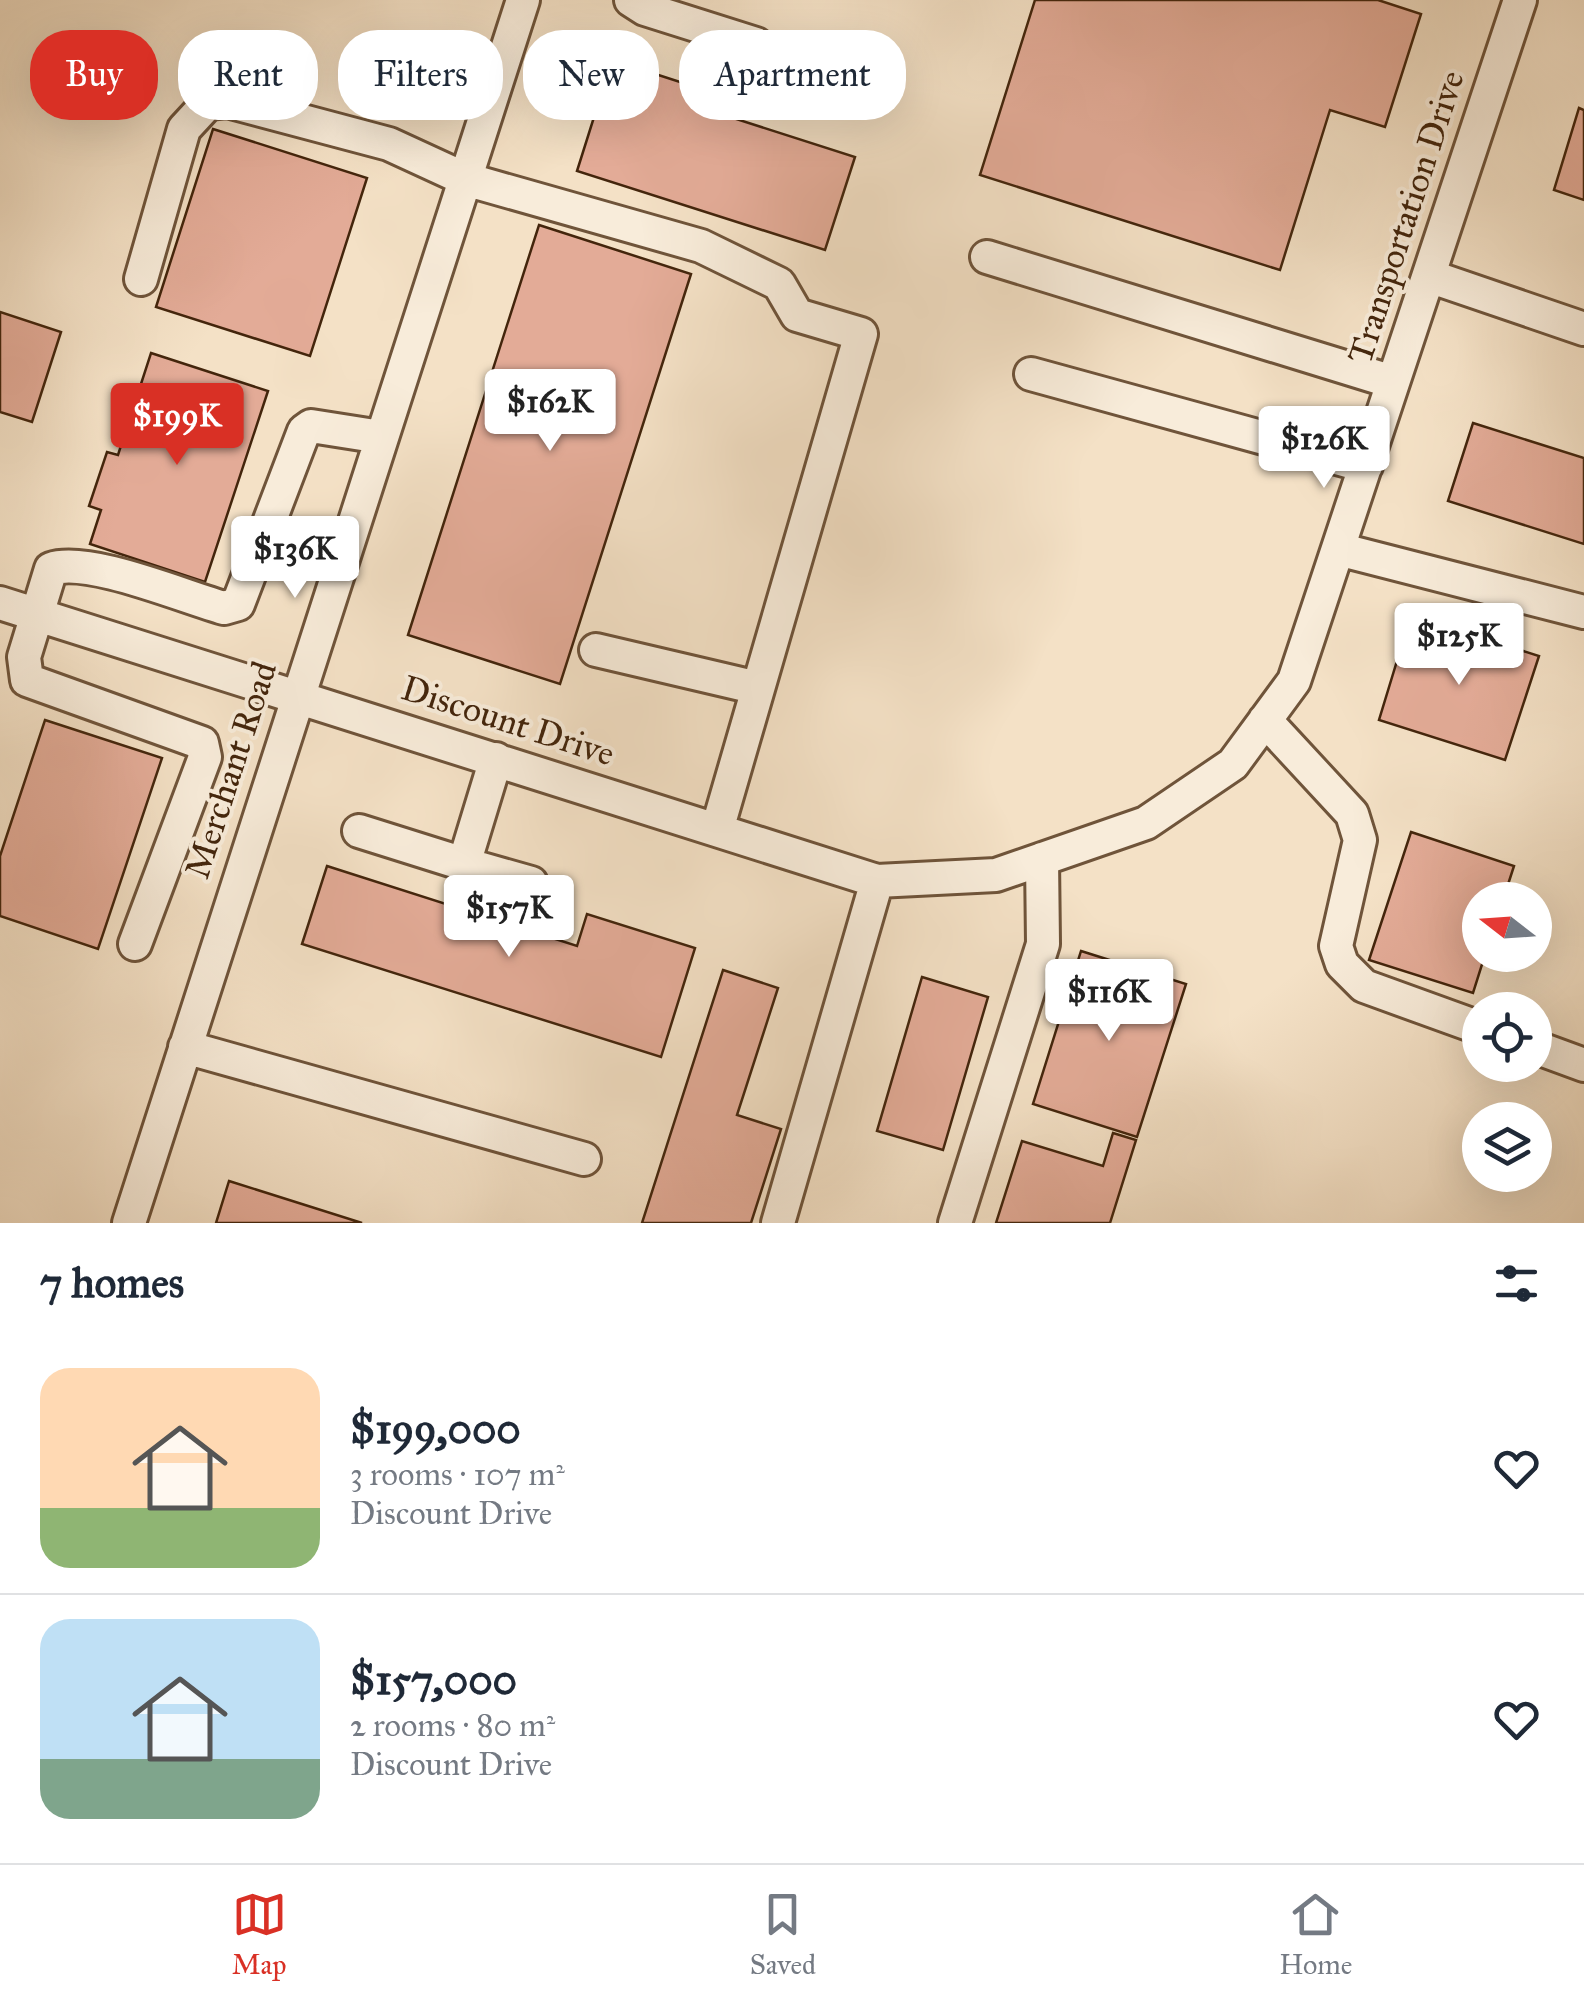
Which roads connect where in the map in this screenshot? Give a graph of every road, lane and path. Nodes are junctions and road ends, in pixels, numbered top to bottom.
1 (523, 0) edge
2 (631, 0) edge
3 (1520, 0) edge
4 (712, 30) edge
5 (465, 179) junction
6 (987, 257) dead end
7 (1429, 276) junction
8 (142, 278) dead end
9 (1584, 329) edge
10 (1031, 374) dead end
11 (1393, 382) junction
12 (381, 438) junction
13 (1366, 466) junction
14 (1338, 548) junction
15 (0, 603) edge
16 (1584, 612) edge
17 (36, 614) junction
18 (596, 650) dead end
19 (758, 688) junction
20 (297, 696) junction
21 (1265, 720) junction
22 (496, 760) junction
23 (717, 830) junction
24 (359, 831) dead end
25 (1042, 860) junction
26 (464, 864) junction
27 (996, 876) joint
28 (877, 882) junction
29 (531, 883) dead end
30 (136, 944) dead end
31 (1462, 1021) edge
32 (185, 1046) junction
33 (1552, 1053) edge
34 (1584, 1065) edge
35 (584, 1159) dead end
36 (129, 1223) edge
37 (778, 1223) edge
38 (955, 1223) edge

1 - 5 street, Merchant Road
2 - 4 street
3 - 7 street, Transportation Drive
5 - 8 street
5 - 12 street, Merchant Road
5 - 19 street
6 - 11 street
7 - 9 street
7 - 11 street, Transportation Drive
10 - 13 street
11 - 13 street, Transportation Drive
12 - 17 street
12 - 20 street, Merchant Road
13 - 14 street, Transportation Drive
14 - 16 street
14 - 21 street, Transportation Drive
15 - 17 street, Discount Drive
17 - 20 street, Discount Drive
17 - 30 street
18 - 19 street
19 - 23 street
20 - 22 street, Discount Drive
20 - 32 street, Merchant Road
21 - 25 street, Transportation Drive
21 - 31 street
22 - 23 street, Discount Drive
22 - 26 street
23 - 28 street, Discount Drive
24 - 26 street
25 - 27 street, Transportation Drive
25 - 38 street
26 - 29 street
27 - 28 street, Discount Drive
28 - 37 street
32 - 35 street
32 - 36 street, Merchant Road
33 - 34 street

